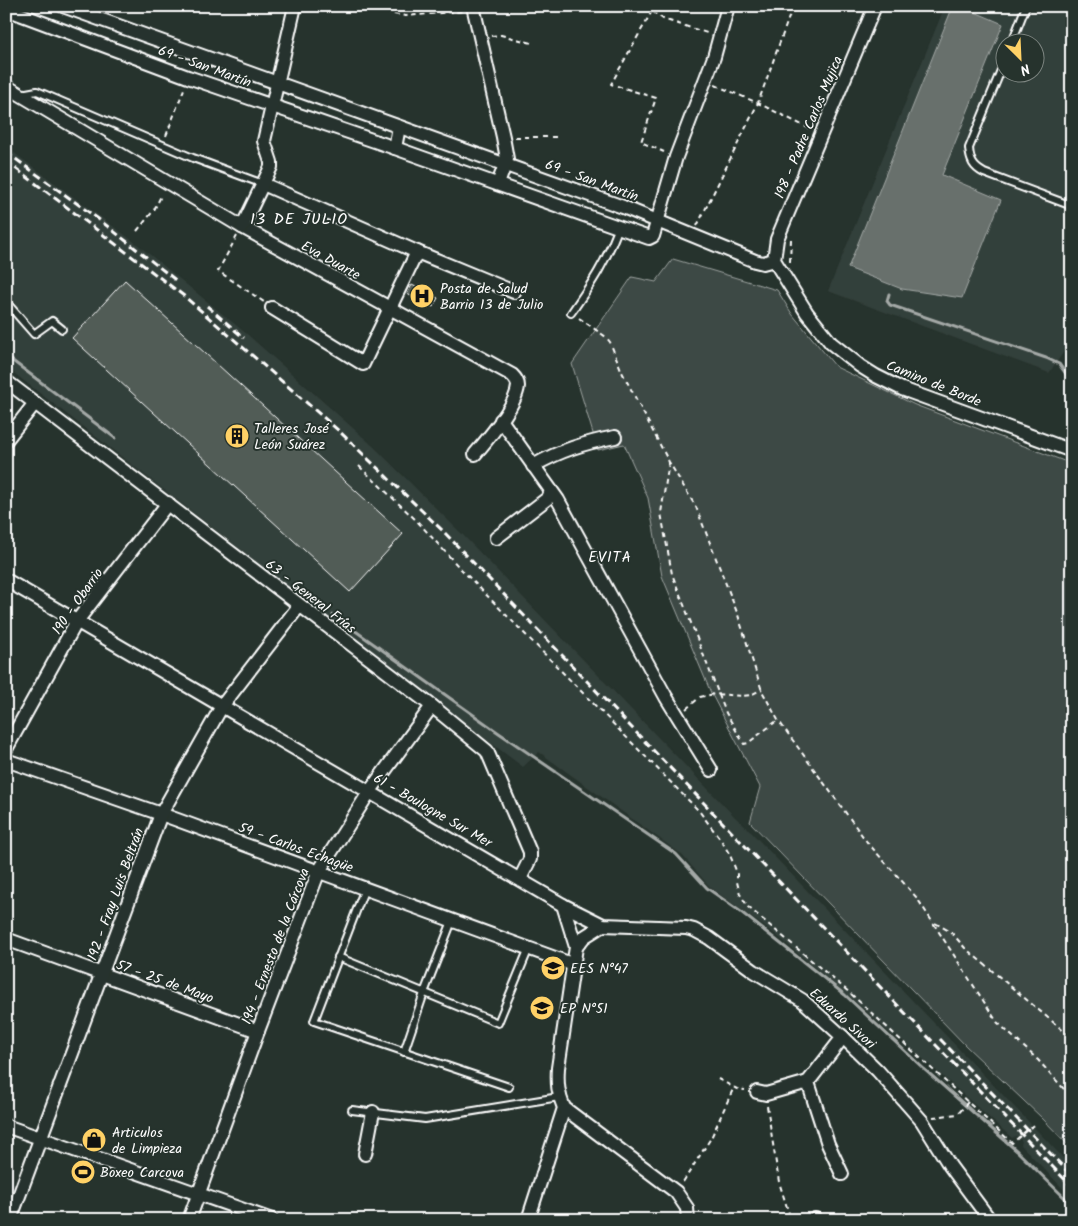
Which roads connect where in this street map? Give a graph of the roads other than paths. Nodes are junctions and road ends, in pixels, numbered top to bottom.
1 (63, 6) edge
2 (295, 6) edge
3 (728, 6) edge
4 (875, 6) edge
5 (1026, 6) edge
6 (474, 8) edge
7 (6, 9) edge
8 (131, 31) junction
9 (1016, 32) edge
10 (127, 54) junction
11 (996, 82) edge
12 (277, 83) junction
13 (6, 86) edge
14 (20, 94) junction
15 (272, 106) junction
16 (399, 127) junction
17 (395, 148) junction
18 (506, 165) junction
19 (263, 184) junction
20 (498, 184) junction
21 (1072, 206) edge
22 (658, 222) junction
23 (242, 227) junction
24 (618, 227) junction
25 (417, 252) junction
26 (774, 260) junction
27 (514, 292) dead end
28 (6, 302) edge
29 (272, 308) road end
30 (389, 309) junction
31 (570, 313) road end
32 (62, 329) dead end
33 (6, 381) edge
34 (34, 403) junction
35 (501, 420) junction
36 (616, 437) dead end
37 (6, 440) edge
38 (1072, 451) edge
39 (475, 454) dead end
40 (534, 466) junction
41 (551, 491) junction
42 (168, 503) junction
43 (496, 538) dead end
44 (6, 580) edge
45 (299, 606) junction
46 (77, 621) junction
47 (222, 706) junction
48 (432, 706) junction
49 (6, 749) edge
50 (6, 760) edge
51 (711, 770) dead end
52 (370, 791) junction
53 (161, 814) junction
54 (319, 871) junction
55 (520, 878) junction
56 (365, 888) junction
57 (563, 905) junction
58 (452, 921) junction
59 (603, 925) junction
60 (6, 939) edge
61 (576, 947) junction
62 (529, 948) junction
63 (338, 957) junction
64 (574, 964) junction
65 (102, 974) junction
66 (424, 993) junction
67 (258, 1031) junction
68 (843, 1037) junction
69 (404, 1052) junction
70 (808, 1082) junction
71 (509, 1087) dead end
72 (761, 1093) road end
73 (561, 1102) junction
74 (352, 1110) dead end
75 (373, 1112) junction
76 (6, 1126) edge
77 (40, 1138) junction
78 (365, 1154) dead end
79 (842, 1174) dead end
80 (198, 1194) junction
81 (10, 1220) edge
82 (189, 1220) edge
83 (272, 1220) edge
84 (528, 1220) edge
85 (688, 1220) edge
86 (990, 1220) edge

1 - 8 street, 69 - San Martín
2 - 12 street
3 - 22 street
4 - 26 street, 198 - Padre Carlos Mujica
5 - 9 lane
6 - 18 street
7 - 10 street, 69 - San Martín
8 - 10 street
8 - 12 street, 69 - San Martín
10 - 15 street, 69 - San Martín
11 - 21 lane
12 - 15 street
12 - 16 street, 69 - San Martín
13 - 14 street, Eva Duarte
14 - 19 lane
14 - 23 street, Eva Duarte
15 - 17 street, 69 - San Martín
15 - 19 street
16 - 17 street
16 - 18 street, 69 - San Martín
17 - 20 street, 69 - San Martín
18 - 20 street
18 - 22 street, 69 - San Martín
19 - 23 street
19 - 25 street
20 - 24 street, 69 - San Martín
22 - 24 street, 69 - San Martín
22 - 26 street, 69 - San Martín
23 - 30 street, Eva Duarte
24 - 31 lane
25 - 27 street
25 - 30 street
26 - 38 street, Camino de Borde
28 - 32 lane
29 - 30 street
30 - 35 street, Eva Duarte
33 - 34 street, 63 - General Frías
34 - 37 street
34 - 42 street, 63 - General Frías
35 - 39 street, Eva Duarte
35 - 40 street
36 - 40 street
40 - 41 street
41 - 43 street
41 - 51 street
42 - 45 street, 63 - General Frías
42 - 46 street, 190 - Obarrio
44 - 46 street, 61 - Boulogne Sur Mer
45 - 47 street, 192 - Fray Luis Beltrán
45 - 48 street, 63 - General Frías
46 - 47 street, 61 - Boulogne Sur Mer
46 - 49 street, 190 - Obarrio
47 - 52 street, 61 - Boulogne Sur Mer
47 - 53 street, 192 - Fray Luis Beltrán
48 - 52 street, 194 - Ernesto de la Cárcova
48 - 55 street, 63 - General Frías
50 - 53 street, 59 - Carlos Echagüe
52 - 54 street, 194 - Ernesto de la Cárcova
52 - 55 street, 61 - Boulogne Sur Mer
53 - 54 street, 59 - Carlos Echagüe
53 - 65 street, 192 - Fray Luis Beltrán
54 - 56 street, 59 - Carlos Echagüe
54 - 67 street, 194 - Ernesto de la Cárcova
55 - 57 street, 61 - Boulogne Sur Mer
56 - 58 street, 59 - Carlos Echagüe
56 - 63 lane
57 - 59 street, Eduardo Sivori
57 - 61 street
58 - 62 street, 59 - Carlos Echagüe
58 - 66 lane
59 - 61 street
59 - 68 street, Eduardo Sivori
60 - 65 street, 57 - 25 de Mayo
61 - 64 street
62 - 64 street, 59 - Carlos Echagüe
62 - 66 lane
63 - 66 lane
63 - 69 lane
64 - 73 street
65 - 67 street, 57 - 25 de Mayo
65 - 77 street, 192 - Fray Luis Beltrán
66 - 69 lane
67 - 80 street, 194 - Ernesto de la Cárcova
68 - 70 street
68 - 86 street, Eduardo Sivori
69 - 71 lane
70 - 72 street
70 - 79 street
73 - 75 lane
73 - 84 street
73 - 85 street
74 - 75 lane
75 - 78 street
76 - 77 street
77 - 80 street
77 - 81 street, 192 - Fray Luis Beltrán
80 - 82 street, 194 - Ernesto de la Cárcova
80 - 83 street

